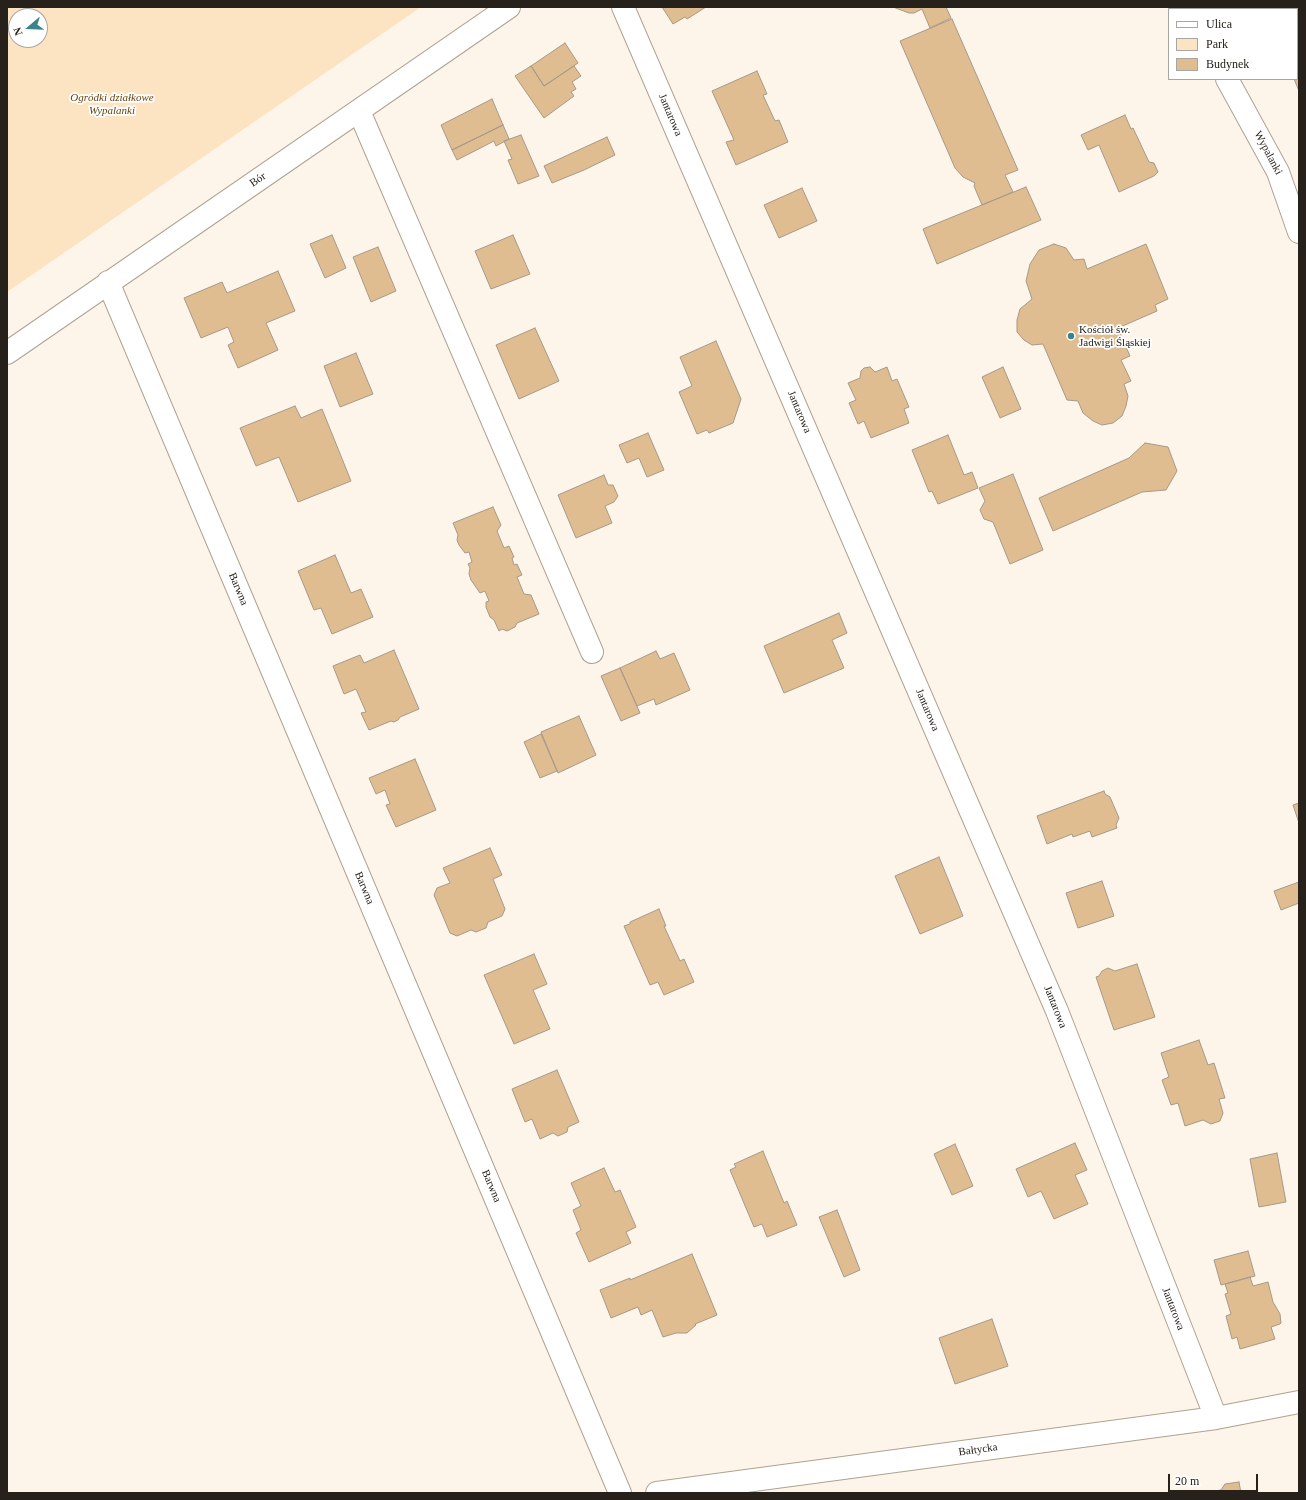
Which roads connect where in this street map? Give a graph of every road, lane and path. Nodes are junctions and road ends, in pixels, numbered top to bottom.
1 (509, 7) edge
2 (624, 7) edge
3 (1228, 80) edge
4 (359, 111) junction
5 (1299, 232) edge
6 (108, 282) junction
7 (7, 353) edge
8 (592, 652) dead end
9 (1299, 1402) edge
10 (1216, 1418) junction
11 (620, 1493) edge
12 (657, 1493) edge

1 - 4 street, Bór
2 - 10 street, Jantarowa
3 - 5 street, Wypalanki
4 - 6 street, Bór
4 - 8 street
6 - 7 street, Bór
6 - 11 street, Barwna
9 - 10 street, Bałtycka
10 - 12 street, Bałtycka

